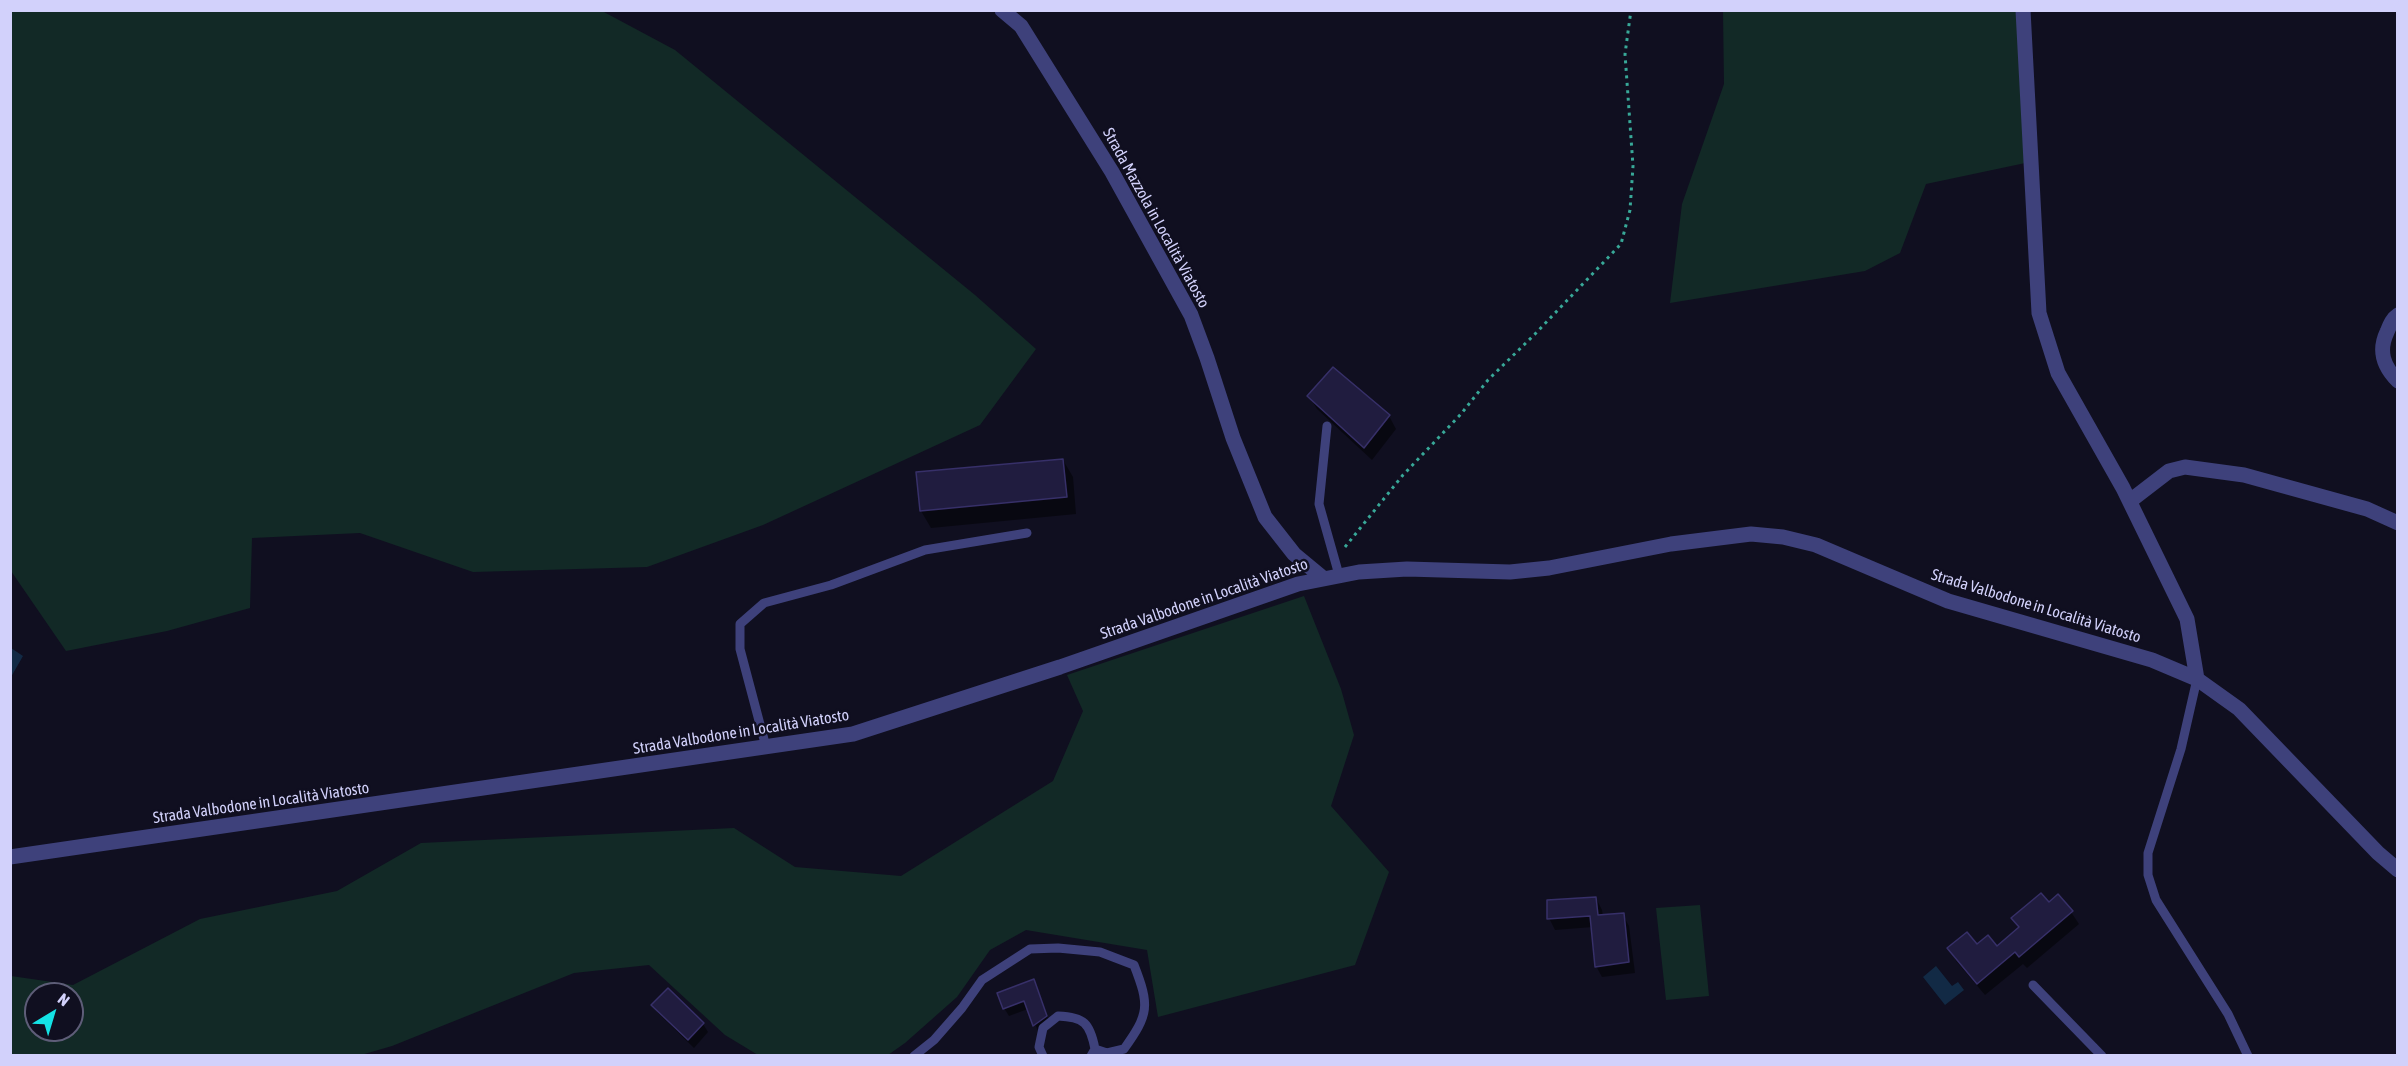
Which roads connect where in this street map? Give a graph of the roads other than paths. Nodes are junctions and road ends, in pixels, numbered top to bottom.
1 (1002, 10) edge
2 (2023, 10) edge
3 (2397, 315) edge
4 (2397, 381) edge
5 (1327, 426) dead end
6 (2130, 501) junction
7 (2397, 523) edge
8 (1027, 533) dead end
9 (1337, 570) junction
10 (1323, 578) junction
11 (2197, 679) junction
12 (766, 747) junction
13 (10, 857) edge
14 (2397, 870) edge
15 (2033, 985) dead end
16 (1093, 1052) edge
17 (914, 1056) edge
18 (1043, 1056) edge
19 (2102, 1056) edge
20 (2248, 1056) edge

1 - 10 street, Strada Mazzola in Località Viatosto
2 - 6 street
3 - 4 street
5 - 9 lane
6 - 7 street
6 - 11 street
8 - 12 lane
9 - 10 street, Strada Valbodone in Località Viatosto
9 - 11 street, Strada Valbodone in Località Viatosto
10 - 12 street, Strada Valbodone in Località Viatosto
11 - 14 street, Strada Valbodone in Località Viatosto
11 - 20 lane
12 - 13 street, Strada Valbodone in Località Viatosto
15 - 19 lane
16 - 17 lane
16 - 18 lane

